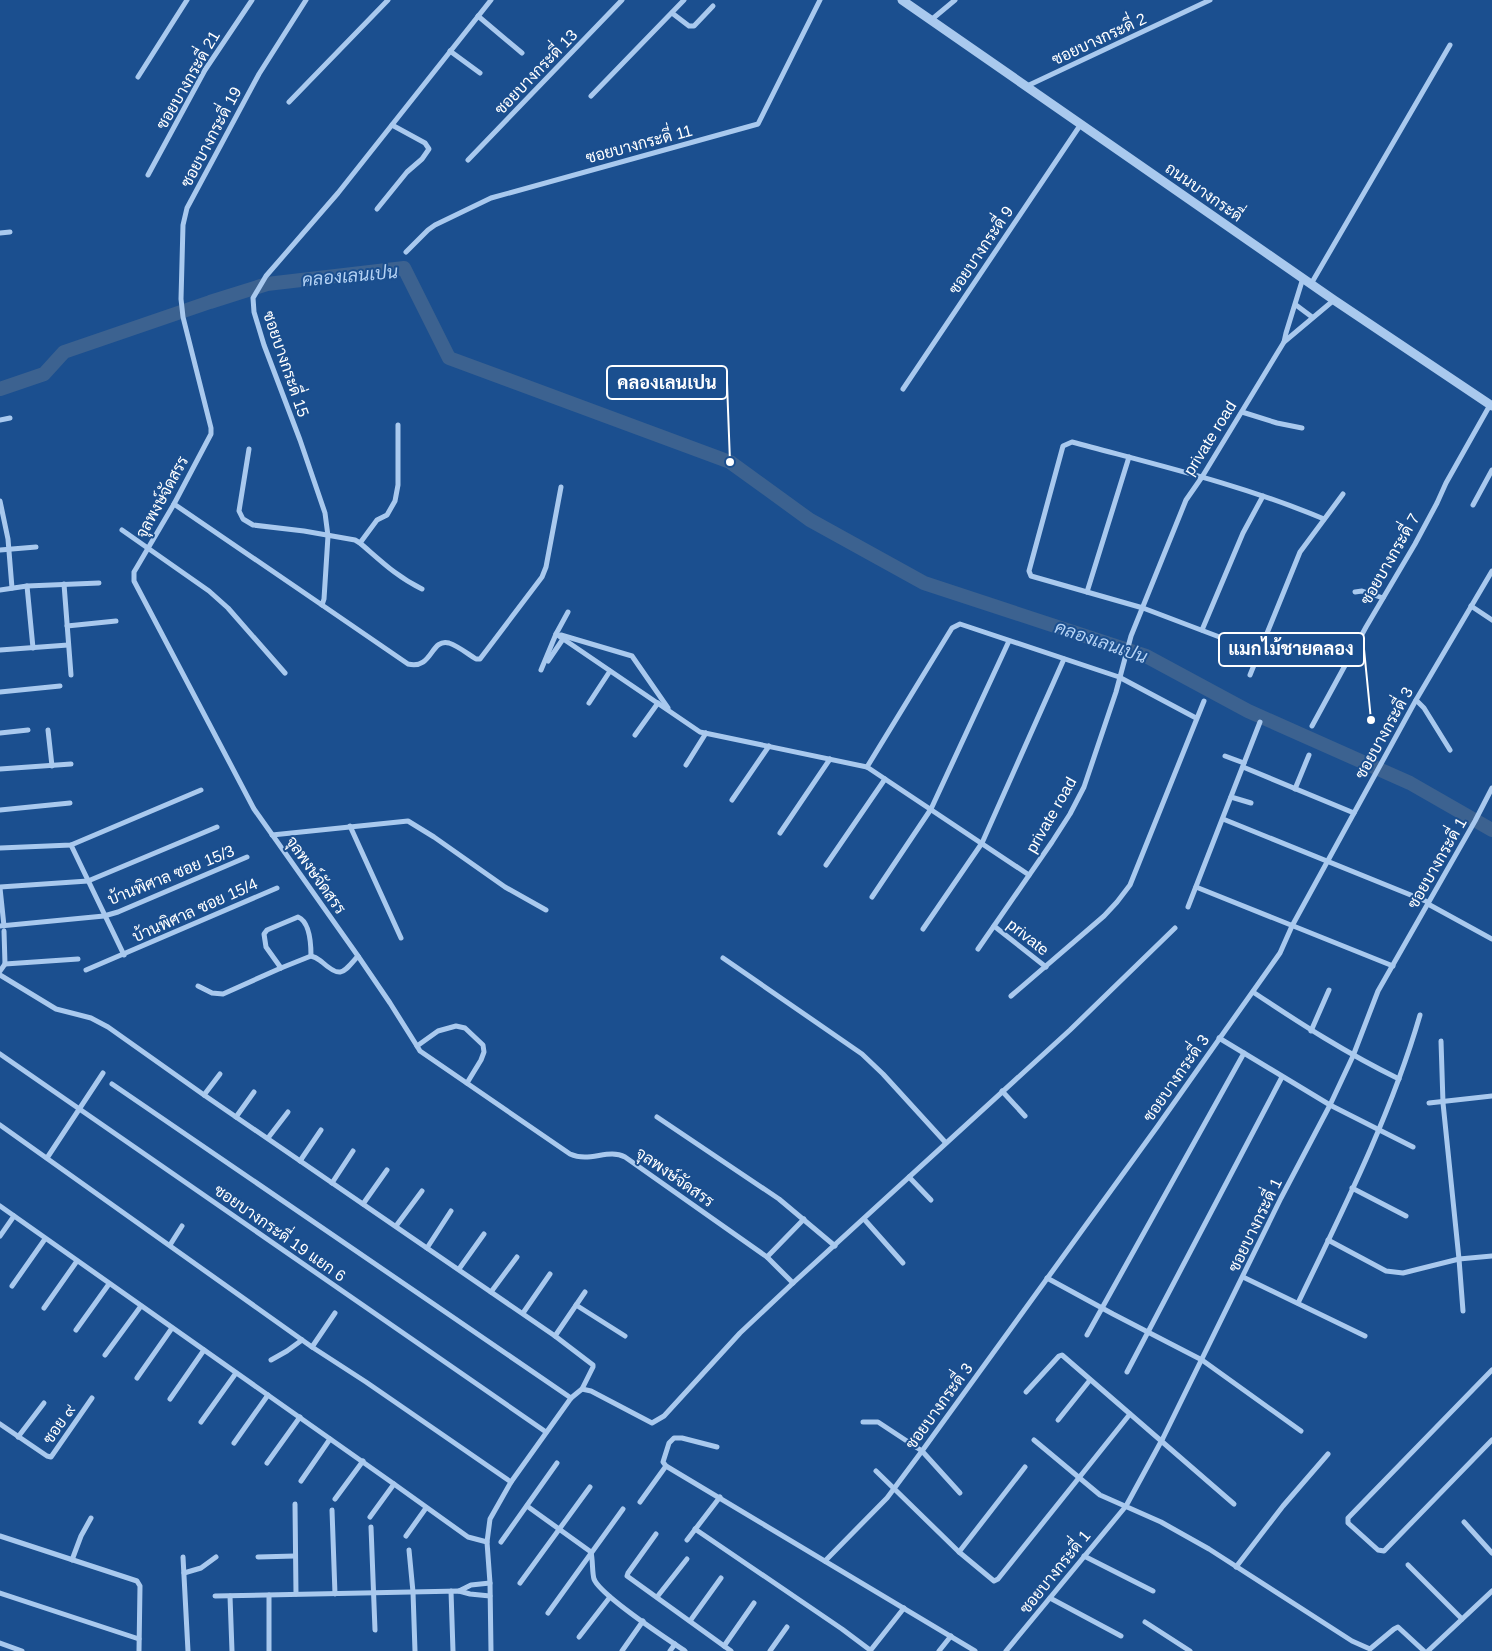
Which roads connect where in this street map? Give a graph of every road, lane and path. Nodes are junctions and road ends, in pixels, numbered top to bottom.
1 (187, 0) edge
2 (252, 0) edge
3 (306, 0) edge
4 (388, 0) edge
5 (491, 0) edge
6 (622, 0) edge
7 (684, 0) edge
8 (820, 0) edge
9 (902, 0) edge
10 (955, 0) edge
11 (1210, 0) edge
12 (713, 6) dead end
13 (672, 13) junction
14 (478, 16) junction
15 (931, 20) junction
16 (1450, 45) dead end
17 (450, 51) junction
18 (522, 53) dead end
19 (480, 73) dead end
20 (138, 77) dead end
21 (1026, 87) junction
22 (591, 96) dead end
23 (289, 102) dead end
24 (1081, 124) junction
25 (392, 125) junction
26 (468, 160) dead end
27 (148, 175) dead end
28 (377, 209) dead end
29 (10, 232) dead end
30 (0, 233) edge
31 (406, 252) dead end
32 (1303, 278) junction
33 (1311, 284) junction
34 (181, 299) joint
35 (1334, 300) junction
36 (1296, 305) junction
37 (1312, 317) junction
38 (1284, 342) junction
39 (903, 389) dead end
40 (1491, 406) edge
41 (1242, 412) junction
42 (10, 418) dead end
43 (0, 420) edge
44 (398, 425) dead end
45 (1302, 428) dead end
46 (250, 449) dead end
47 (1129, 457) junction
48 (1492, 470) edge
49 (1202, 477) junction
50 (561, 487) dead end
51 (1343, 494) dead end
52 (1262, 496) junction
53 (0, 501) edge
54 (174, 504) junction
55 (1473, 505) dead end
56 (0, 508) edge
57 (1324, 520) junction
58 (122, 530) dead end
59 (328, 536) junction
60 (360, 543) junction
61 (36, 547) dead end
62 (148, 547) junction
63 (9, 549) junction
64 (0, 550) edge
65 (1492, 571) edge
66 (99, 583) dead end
67 (64, 584) junction
68 (27, 586) junction
69 (12, 588) junction
70 (422, 589) dead end
71 (0, 590) edge
72 (1087, 592) junction
73 (1355, 592) dead end
74 (1382, 598) junction
75 (322, 605) junction
76 (1471, 606) junction
77 (1143, 608) junction
78 (568, 612) dead end
79 (1492, 620) edge
80 (116, 621) dead end
81 (67, 626) junction
82 (1202, 630) junction
83 (556, 634) junction
84 (563, 638) junction
85 (1009, 641) junction
86 (68, 645) junction
87 (33, 648) junction
88 (0, 650) edge
89 (1259, 652) junction
90 (1064, 659) junction
91 (610, 671) junction
92 (285, 674) dead end
93 (71, 675) dead end
94 (1250, 675) dead end
95 (1119, 677) junction
96 (60, 686) dead end
97 (0, 692) edge
98 (1416, 700) junction
99 (1204, 701) dead end
100 (589, 703) dead end
101 (658, 703) junction
102 (670, 711) junction
103 (1196, 718) junction
104 (1260, 722) dead end
105 (1312, 726) dead end
106 (28, 730) dead end
107 (48, 730) dead end
108 (0, 733) edge
109 (706, 733) junction
110 (635, 735) dead end
111 (769, 746) junction
112 (1450, 750) dead end
113 (1309, 755) dead end
114 (1225, 756) dead end
115 (830, 759) junction
116 (71, 764) dead end
117 (686, 764) dead end
118 (1243, 765) junction
119 (52, 766) junction
120 (867, 767) junction
121 (0, 770) edge
122 (885, 779) junction
123 (1492, 788) edge
124 (1294, 789) junction
125 (201, 790) dead end
126 (1231, 797) junction
127 (732, 800) dead end
128 (70, 803) dead end
129 (1251, 803) dead end
130 (930, 809) junction
131 (0, 810) edge
132 (1354, 813) junction
133 (1222, 819) junction
134 (350, 826) junction
135 (217, 827) dead end
136 (780, 833) dead end
137 (272, 835) junction
138 (982, 843) junction
139 (71, 845) junction
140 (0, 848) edge
141 (247, 857) dead end
142 (1328, 861) junction
143 (826, 865) dead end
144 (1029, 875) junction
145 (88, 881) junction
146 (0, 887) edge
147 (277, 888) dead end
148 (1196, 888) junction
149 (872, 897) dead end
150 (1428, 903) junction
151 (1188, 907) dead end
152 (546, 910) dead end
153 (104, 916) junction
154 (994, 926) junction
155 (1292, 926) junction
156 (3, 928) edge
157 (1175, 928) dead end
158 (923, 929) dead end
159 (401, 938) dead end
160 (1492, 940) edge
161 (978, 949) dead end
162 (124, 955) junction
163 (311, 956) junction
164 (358, 956) junction
165 (723, 958) dead end
166 (78, 959) dead end
167 (5, 964) junction
168 (1393, 966) junction
169 (1046, 967) junction
170 (281, 968) junction
171 (86, 970) dead end
172 (0, 971) edge
173 (0, 975) edge
174 (198, 986) dead end
175 (1329, 990) dead end
176 (1253, 992) junction
177 (1011, 996) dead end
178 (1420, 1015) dead end
179 (1311, 1030) junction
180 (1219, 1038) junction
181 (1442, 1042) dead end
182 (416, 1046) junction
183 (1244, 1053) junction
184 (0, 1054) edge
185 (1353, 1056) junction
186 (103, 1072) dead end
187 (220, 1074) dead end
188 (1282, 1077) junction
189 (1398, 1079) junction
190 (467, 1083) junction
191 (112, 1084) dead end
192 (1002, 1091) junction
193 (254, 1092) dead end
194 (204, 1095) junction
195 (1492, 1096) edge
196 (1443, 1102) junction
197 (1429, 1103) dead end
198 (1330, 1105) junction
199 (79, 1109) junction
200 (288, 1112) dead end
201 (1025, 1116) dead end
202 (236, 1117) junction
203 (657, 1117) dead end
204 (0, 1125) edge
205 (321, 1130) dead end
206 (1378, 1130) junction
207 (268, 1138) junction
208 (946, 1143) junction
209 (1413, 1148) dead end
210 (354, 1151) dead end
211 (47, 1158) junction
212 (300, 1161) junction
213 (387, 1170) dead end
214 (909, 1178) junction
215 (332, 1183) junction
216 (1352, 1188) junction
217 (422, 1190) dead end
218 (931, 1200) dead end
219 (363, 1204) junction
220 (0, 1206) edge
221 (451, 1211) dead end
222 (14, 1216) junction
223 (1406, 1216) dead end
224 (864, 1219) junction
225 (804, 1220) junction
226 (182, 1226) dead end
227 (396, 1226) junction
228 (484, 1234) dead end
229 (0, 1236) edge
230 (45, 1239) junction
231 (1328, 1240) junction
232 (170, 1246) junction
233 (835, 1246) junction
234 (427, 1248) junction
235 (767, 1256) junction
236 (1492, 1256) edge
237 (517, 1257) dead end
238 (1459, 1259) junction
239 (77, 1261) junction
240 (903, 1263) dead end
241 (458, 1269) junction
242 (550, 1274) dead end
243 (1243, 1277) junction
244 (1047, 1278) junction
245 (793, 1283) junction
246 (109, 1284) junction
247 (12, 1286) dead end
248 (491, 1292) junction
249 (585, 1292) dead end
250 (1298, 1303) junction
251 (576, 1305) junction
252 (141, 1306) junction
253 (44, 1308) dead end
254 (1102, 1308) junction
255 (1463, 1311) dead end
256 (335, 1313) dead end
257 (523, 1313) junction
258 (172, 1328) junction
259 (76, 1330) dead end
260 (1148, 1333) junction
261 (1087, 1334) dead end
262 (555, 1336) junction
263 (624, 1336) dead end
264 (1365, 1336) dead end
265 (302, 1340) junction
266 (312, 1347) junction
267 (204, 1350) junction
268 (105, 1356) dead end
269 (271, 1360) dead end
270 (1202, 1360) junction
271 (1492, 1370) edge
272 (1127, 1372) dead end
273 (236, 1373) junction
274 (137, 1378) dead end
275 (1090, 1380) junction
276 (582, 1389) junction
277 (1026, 1392) dead end
278 (268, 1395) junction
279 (92, 1398) dead end
280 (571, 1398) junction
281 (170, 1399) dead end
282 (44, 1403) dead end
283 (1130, 1414) junction
284 (300, 1417) junction
285 (1058, 1420) dead end
286 (201, 1422) dead end
287 (863, 1422) dead end
288 (0, 1424) edge
289 (1301, 1431) dead end
290 (546, 1432) junction
291 (18, 1437) junction
292 (330, 1439) junction
293 (1034, 1440) dead end
294 (1492, 1440) edge
295 (1161, 1442) junction
296 (234, 1443) dead end
297 (717, 1447) dead end
298 (922, 1451) junction
299 (1328, 1454) dead end
300 (363, 1461) junction
301 (267, 1462) dead end
302 (557, 1463) dead end
303 (666, 1466) junction
304 (1024, 1467) dead end
305 (876, 1472) dead end
306 (1080, 1478) junction
307 (301, 1481) dead end
308 (511, 1482) junction
309 (394, 1484) junction
310 (590, 1487) dead end
311 (894, 1489) junction
312 (960, 1493) dead end
313 (720, 1497) junction
314 (335, 1499) dead end
315 (640, 1502) dead end
316 (294, 1504) dead end
317 (1234, 1504) dead end
318 (527, 1506) junction
319 (1126, 1506) junction
320 (426, 1508) junction
321 (624, 1509) dead end
322 (332, 1510) dead end
323 (370, 1517) dead end
324 (91, 1518) dead end
325 (1464, 1522) dead end
326 (371, 1528) dead end
327 (559, 1529) junction
328 (696, 1529) junction
329 (656, 1534) dead end
330 (0, 1536) edge
331 (406, 1536) dead end
332 (687, 1540) dead end
333 (487, 1542) junction
334 (501, 1542) dead end
335 (409, 1550) dead end
336 (591, 1552) junction
337 (959, 1552) junction
338 (1492, 1553) edge
339 (295, 1556) junction
340 (1084, 1556) junction
341 (183, 1557) dead end
342 (216, 1557) dead end
343 (258, 1557) dead end
344 (686, 1559) dead end
345 (72, 1560) junction
346 (825, 1561) junction
347 (1408, 1565) dead end
348 (1236, 1567) junction
349 (184, 1573) junction
350 (721, 1578) dead end
351 (490, 1583) junction
352 (520, 1583) dead end
353 (451, 1591) junction
354 (459, 1591) junction
355 (1153, 1591) dead end
356 (1492, 1591) edge
357 (0, 1592) edge
358 (414, 1592) junction
359 (373, 1593) junction
360 (296, 1594) junction
361 (335, 1594) junction
362 (269, 1595) junction
363 (215, 1596) dead end
364 (230, 1596) junction
365 (490, 1596) junction
366 (610, 1597) junction
367 (657, 1597) junction
368 (1050, 1598) junction
369 (754, 1603) dead end
370 (904, 1608) junction
371 (548, 1613) dead end
372 (1462, 1619) junction
373 (643, 1621) junction
374 (690, 1622) junction
375 (1145, 1622) dead end
376 (787, 1628) dead end
377 (375, 1630) dead end
378 (951, 1636) junction
379 (1121, 1636) dead end
380 (579, 1637) dead end
381 (139, 1640) junction
382 (0, 1643) edge
383 (675, 1644) junction
384 (724, 1646) junction
385 (22, 1651) edge
386 (139, 1651) edge
387 (188, 1651) edge
388 (232, 1651) edge
389 (269, 1651) edge
390 (415, 1651) edge
391 (453, 1651) edge
392 (491, 1651) edge
393 (622, 1651) edge
394 (670, 1651) edge
395 (685, 1651) edge
396 (731, 1651) edge
397 (770, 1651) edge
398 (870, 1651) edge
399 (939, 1651) edge
400 (976, 1651) edge
401 (1006, 1651) edge
402 (1190, 1651) edge
403 (1424, 1651) edge
404 (1428, 1651) edge

1 - 20 street
2 - 27 street, ซอยบางกระดี่ 21
3 - 34 street, ซอยบางกระดี่ 19
4 - 23 street
5 - 14 street, ซอยบางกระดี่ 15
6 - 26 street, ซอยบางกระดี่ 13
7 - 13 street
8 - 31 street, ซอยบางกระดี่ 11
9 - 15 street, ถนนบางกระดี่
10 - 15 street
11 - 21 street, ซอยบางกระดี่ 2
12 - 13 street
13 - 22 street
14 - 17 street, ซอยบางกระดี่ 15
14 - 18 street
15 - 21 street, ถนนบางกระดี่
16 - 33 street
17 - 19 street
17 - 25 street, ซอยบางกระดี่ 15
21 - 24 street, ถนนบางกระดี่
24 - 32 street, ถนนบางกระดี่
24 - 39 street, ซอยบางกระดี่ 9
25 - 28 street
25 - 59 street, ซอยบางกระดี่ 15
29 - 30 street
32 - 33 street, ถนนบางกระดี่
32 - 36 street
33 - 35 street, ถนนบางกระดี่
34 - 54 street, จุลพงษ์จัดสรร
35 - 37 street
35 - 40 street, ถนนบางกระดี่
36 - 37 street
36 - 38 street
37 - 38 street
38 - 41 street, private road
40 - 74 street, ซอยบางกระดี่ 7
41 - 45 street
41 - 49 street, private road
42 - 43 street
44 - 60 street
46 - 59 street
47 - 49 street
47 - 72 street
47 - 72 street
48 - 55 street
49 - 52 street
49 - 77 street, private road
50 - 75 street
51 - 57 street
52 - 57 street
52 - 82 street
53 - 56 street
54 - 62 street, จุลพงษ์จัดสรร
54 - 75 street
56 - 63 street
57 - 89 street
58 - 62 street
59 - 60 street
59 - 75 street, ซอยบางกระดี่ 15
60 - 70 street
61 - 63 street
62 - 92 street
62 - 137 street, จุลพงษ์จัดสรร
63 - 64 street
63 - 69 street
65 - 76 street, ซอยบางกระดี่ 3
66 - 67 street
67 - 68 street
67 - 81 street
68 - 69 street
68 - 87 street
69 - 71 street
72 - 77 street
73 - 74 street
74 - 105 street, ซอยบางกระดี่ 7
76 - 79 street
76 - 98 street, ซอยบางกระดี่ 3
77 - 82 street
77 - 95 street, private road
78 - 83 street
80 - 81 street
81 - 86 street
82 - 89 street
83 - 84 street
83 - 84 street
83 - 102 street
84 - 91 street
85 - 90 street
85 - 120 street
85 - 130 street
86 - 87 street
86 - 93 street
87 - 88 street
89 - 94 street
90 - 95 street
90 - 138 street
91 - 100 street
91 - 101 street
95 - 103 street
95 - 144 street, private road
96 - 97 street
98 - 112 street
98 - 132 street, ซอยบางกระดี่ 3
99 - 103 street
101 - 102 street
101 - 110 street
102 - 109 street
103 - 169 street
104 - 118 street
106 - 108 street
107 - 119 street
109 - 111 street
109 - 117 street
111 - 115 street
111 - 127 street
113 - 124 street
114 - 118 street
115 - 120 street
115 - 136 street
116 - 119 street
118 - 124 street
118 - 126 street
119 - 121 street
120 - 122 street
122 - 130 street
122 - 143 street
123 - 150 street, ซอยบางกระดี่ 1
124 - 132 street
125 - 139 street
126 - 129 street
126 - 133 street
128 - 131 street
130 - 138 street
130 - 149 street
132 - 142 street, ซอยบางกระดี่ 3
133 - 142 street
133 - 148 street
134 - 137 street
134 - 152 street
134 - 159 street
135 - 145 street
137 - 164 street, จุลพงษ์จัดสรร
138 - 144 street
138 - 158 street
139 - 140 street
139 - 145 street
141 - 153 street, บ้านพิศาล ซอย 15/3
142 - 150 street
142 - 155 street, ซอยบางกระดี่ 3
144 - 154 street, private road
145 - 146 street
145 - 153 street
146 - 156 street
147 - 162 street, บ้านพิศาล ซอย 15/4
148 - 151 street
148 - 155 street
150 - 160 street
150 - 168 street, ซอยบางกระดี่ 1
153 - 156 street, บ้านพิศาล ซอย 15/3
153 - 162 street
154 - 161 street, private road
154 - 169 street, private
155 - 168 street
155 - 176 street, ซอยบางกระดี่ 3
156 - 167 street
157 - 192 street
162 - 171 street, บ้านพิศาล ซอย 15/4
163 - 164 street
163 - 170 street
163 - 170 street
164 - 182 street, จุลพงษ์จัดสรร
165 - 208 street
166 - 167 street
167 - 172 street
168 - 185 street, ซอยบางกระดี่ 1
169 - 177 street
170 - 174 street
173 - 194 street
175 - 179 street
176 - 179 street
176 - 180 street, ซอยบางกระดี่ 3
178 - 189 street
179 - 185 street
180 - 183 street
180 - 244 street, ซอยบางกระดี่ 3
181 - 196 street
182 - 190 street, จุลพงษ์จัดสรร
182 - 190 street
183 - 188 street
183 - 254 street
184 - 199 street, ซอยบางกระดี่ 19 แยก 6
185 - 189 street
185 - 198 street, ซอยบางกระดี่ 1
186 - 199 street
187 - 194 street
188 - 198 street
188 - 260 street
189 - 206 street
190 - 235 street, จุลพงษ์จัดสรร
191 - 280 street
192 - 201 street
192 - 208 street
193 - 202 street
194 - 202 street
195 - 196 street
196 - 197 street
196 - 238 street
198 - 206 street
198 - 243 street, ซอยบางกระดี่ 1
199 - 211 street
199 - 290 street, ซอยบางกระดี่ 19 แยก 6
200 - 207 street
202 - 207 street
203 - 225 street
204 - 211 street
205 - 212 street
206 - 209 street
206 - 216 street
207 - 212 street
208 - 214 street
210 - 215 street
211 - 232 street
212 - 215 street
213 - 219 street
214 - 218 street
214 - 224 street
215 - 219 street
216 - 223 street
216 - 231 street
217 - 227 street
219 - 227 street
220 - 222 street
221 - 234 street
222 - 229 street
222 - 230 street
224 - 233 street
224 - 240 street
225 - 233 street
225 - 235 street
226 - 232 street
227 - 234 street
228 - 241 street
230 - 239 street
230 - 247 street
231 - 238 street
231 - 250 street
232 - 265 street
233 - 245 street
234 - 241 street
235 - 245 street, จุลพงษ์จัดสรร
236 - 238 street
237 - 248 street
238 - 255 street
239 - 246 street
239 - 253 street
241 - 248 street
242 - 257 street
243 - 250 street
243 - 270 street, ซอยบางกระดี่ 1
244 - 254 street
244 - 298 street, ซอยบางกระดี่ 3
245 - 276 street
246 - 252 street
246 - 259 street
248 - 257 street
249 - 251 street
250 - 264 street
251 - 262 street
251 - 263 street
252 - 258 street
252 - 268 street
254 - 260 street
254 - 261 street
256 - 266 street
257 - 262 street
258 - 267 street
258 - 274 street
260 - 270 street
260 - 272 street
262 - 276 street
265 - 266 street
265 - 269 street
266 - 308 street
267 - 273 street
267 - 281 street
270 - 289 street
270 - 295 street, ซอยบางกระดี่ 1
271 - 294 street
273 - 278 street
273 - 286 street
275 - 277 street
275 - 283 street
275 - 285 street
276 - 280 street
278 - 284 street
278 - 296 street
279 - 291 street, ซอย ๙
280 - 290 street
282 - 291 street
283 - 295 street
283 - 306 street
284 - 292 street
284 - 301 street
287 - 298 street
288 - 291 street
290 - 308 street
292 - 300 street
292 - 307 street
293 - 306 street
295 - 317 street
295 - 319 street, ซอยบางกระดี่ 1
297 - 303 street
298 - 311 street, ซอยบางกระดี่ 3
298 - 312 street
299 - 348 street
300 - 309 street
300 - 314 street
302 - 318 street
303 - 313 street
303 - 315 street
304 - 337 street
305 - 311 street
306 - 319 street
306 - 337 street
308 - 333 street
309 - 320 street
309 - 323 street
310 - 327 street
311 - 337 street
311 - 346 street, ซอยบางกระดี่ 3
313 - 328 street
313 - 346 street
316 - 339 street
318 - 327 street
318 - 334 street
319 - 340 street, ซอยบางกระดี่ 1
319 - 348 street
320 - 331 street
320 - 333 street
321 - 336 street
322 - 361 street
324 - 345 street
325 - 338 street
326 - 359 street
327 - 336 street
327 - 352 street
328 - 332 street
328 - 398 street
329 - 367 street
330 - 345 street
333 - 351 street
335 - 358 street
336 - 366 street
336 - 371 street
339 - 343 street
339 - 360 street
340 - 355 street
340 - 368 street, ซอยบางกระดี่ 1
341 - 349 street
342 - 349 street
344 - 367 street
345 - 381 street
346 - 370 street
347 - 372 street
348 - 403 street
349 - 387 street
350 - 374 street
351 - 354 street
351 - 365 street
353 - 354 street
353 - 358 street
353 - 391 street
354 - 365 street
356 - 372 street
357 - 381 street
358 - 359 street
358 - 390 street
359 - 361 street
359 - 377 street
360 - 361 street
360 - 362 street
362 - 364 street
362 - 389 street
363 - 364 street
364 - 388 street
365 - 392 street
366 - 373 street
366 - 380 street
367 - 374 street
368 - 379 street
368 - 401 street, ซอยบางกระดี่ 1
369 - 384 street
370 - 378 street
370 - 398 street
372 - 404 street
373 - 383 street
373 - 393 street
374 - 384 street
375 - 402 street
376 - 397 street
378 - 399 street
378 - 400 street
381 - 386 street
382 - 385 street
383 - 394 street
383 - 395 street
384 - 396 street

